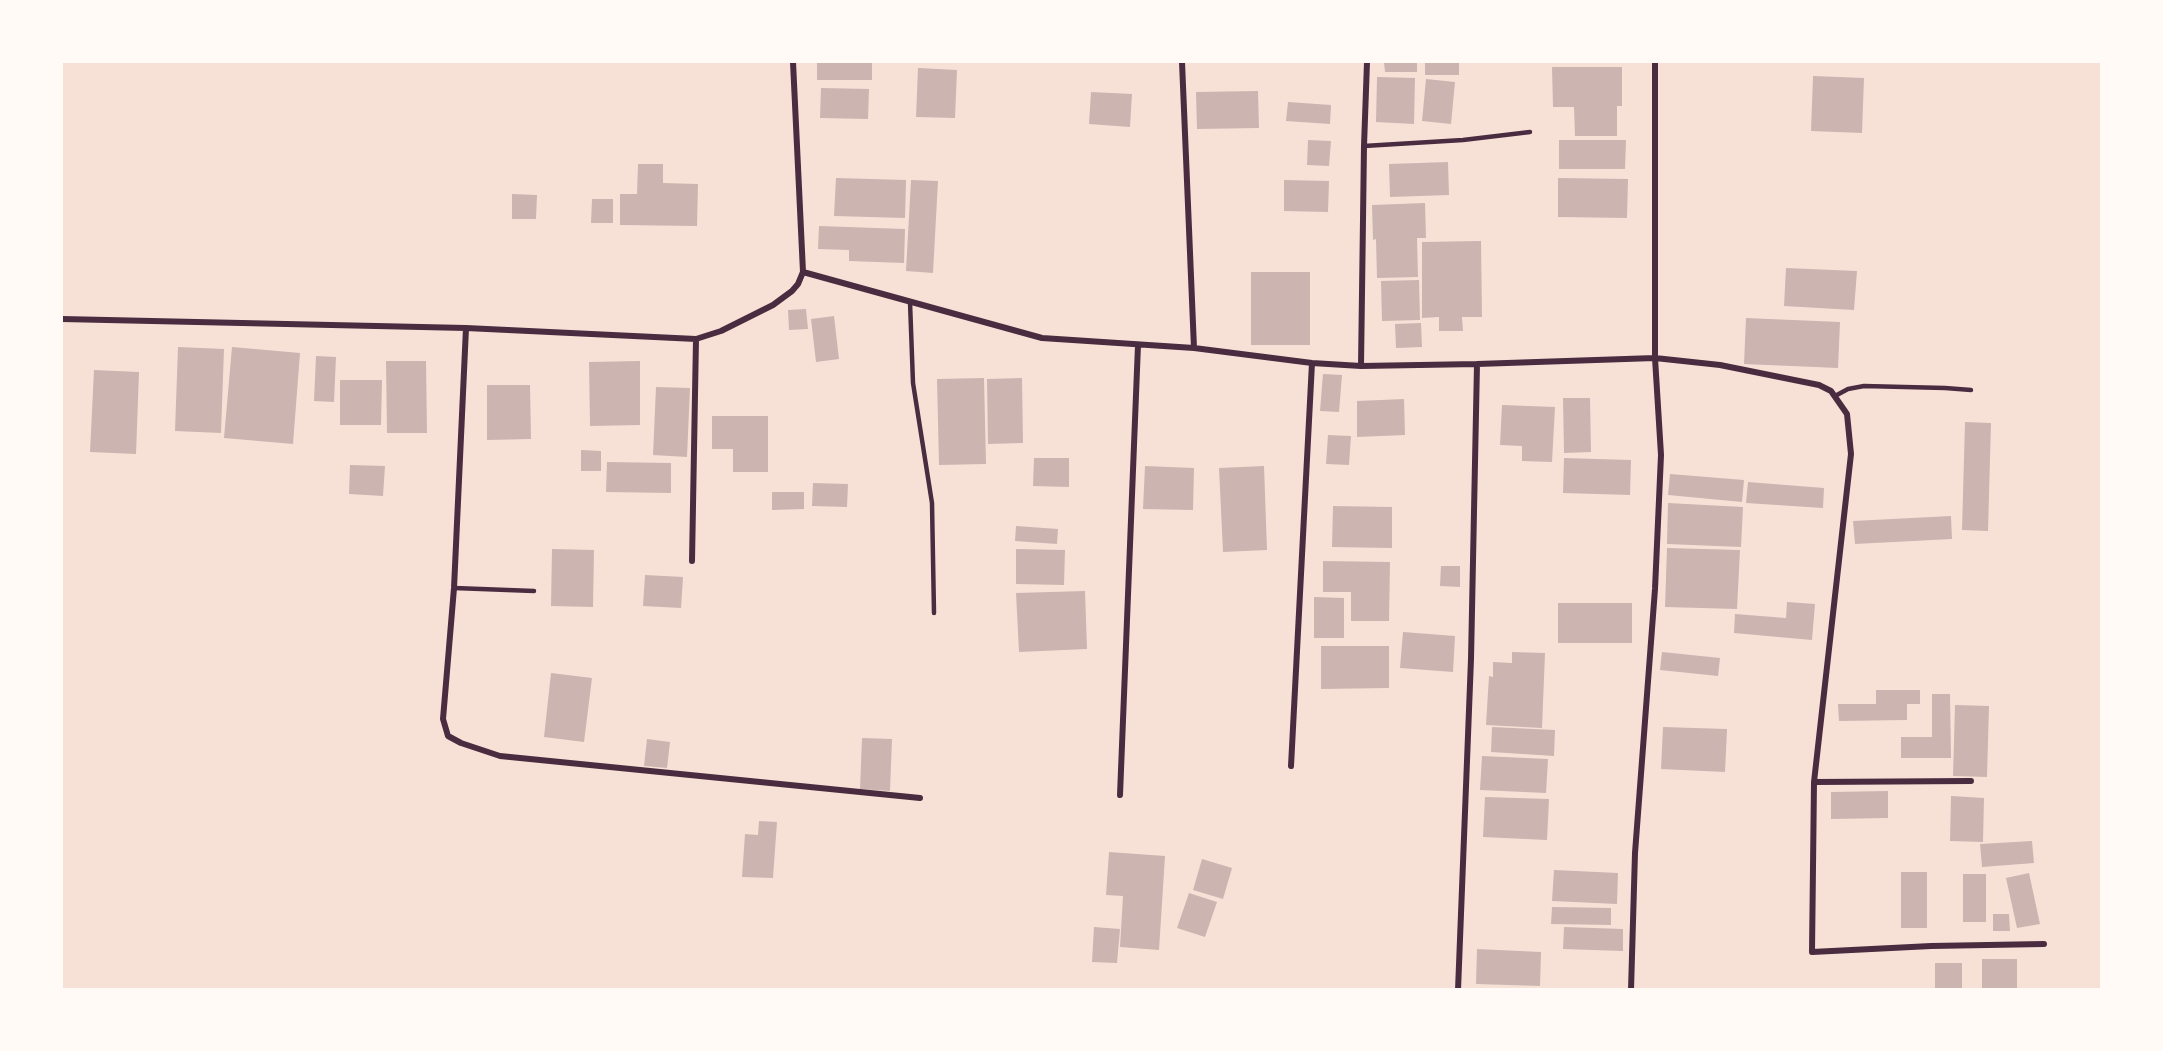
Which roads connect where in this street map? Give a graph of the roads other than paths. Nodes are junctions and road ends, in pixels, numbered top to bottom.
1 (793, 62) edge
2 (1182, 62) edge
3 (1367, 62) edge
4 (1655, 62) edge
5 (1530, 132) dead end
6 (1364, 146) junction
7 (803, 272) junction
8 (909, 302) junction
9 (62, 319) edge
10 (466, 328) junction
11 (696, 339) junction
12 (1137, 345) junction
13 (1194, 348) junction
14 (1655, 358) junction
15 (1312, 363) junction
16 (1477, 364) junction
17 (1361, 366) junction
18 (1971, 390) dead end
19 (1835, 396) junction
20 (692, 561) dead end
21 (454, 588) junction
22 (534, 591) dead end
23 (934, 613) dead end
24 (1291, 766) dead end
25 (1814, 782) junction
26 (1971, 782) dead end
27 (1120, 795) dead end
28 (920, 798) dead end
29 (2044, 944) dead end
30 (1458, 990) edge
31 (1631, 990) edge

1 - 7 street
2 - 13 street
3 - 6 street
4 - 14 street
5 - 6 lane
6 - 17 street
7 - 8 street
7 - 11 street
8 - 12 street
8 - 23 lane
9 - 10 street
10 - 11 street
10 - 21 street
11 - 20 street
12 - 13 street
12 - 27 street
13 - 15 street
14 - 16 street
14 - 19 street
14 - 31 street
15 - 17 street
15 - 24 street
16 - 17 street
16 - 30 street
18 - 19 lane
19 - 25 street
21 - 22 lane
21 - 28 street
25 - 26 street
25 - 29 street

